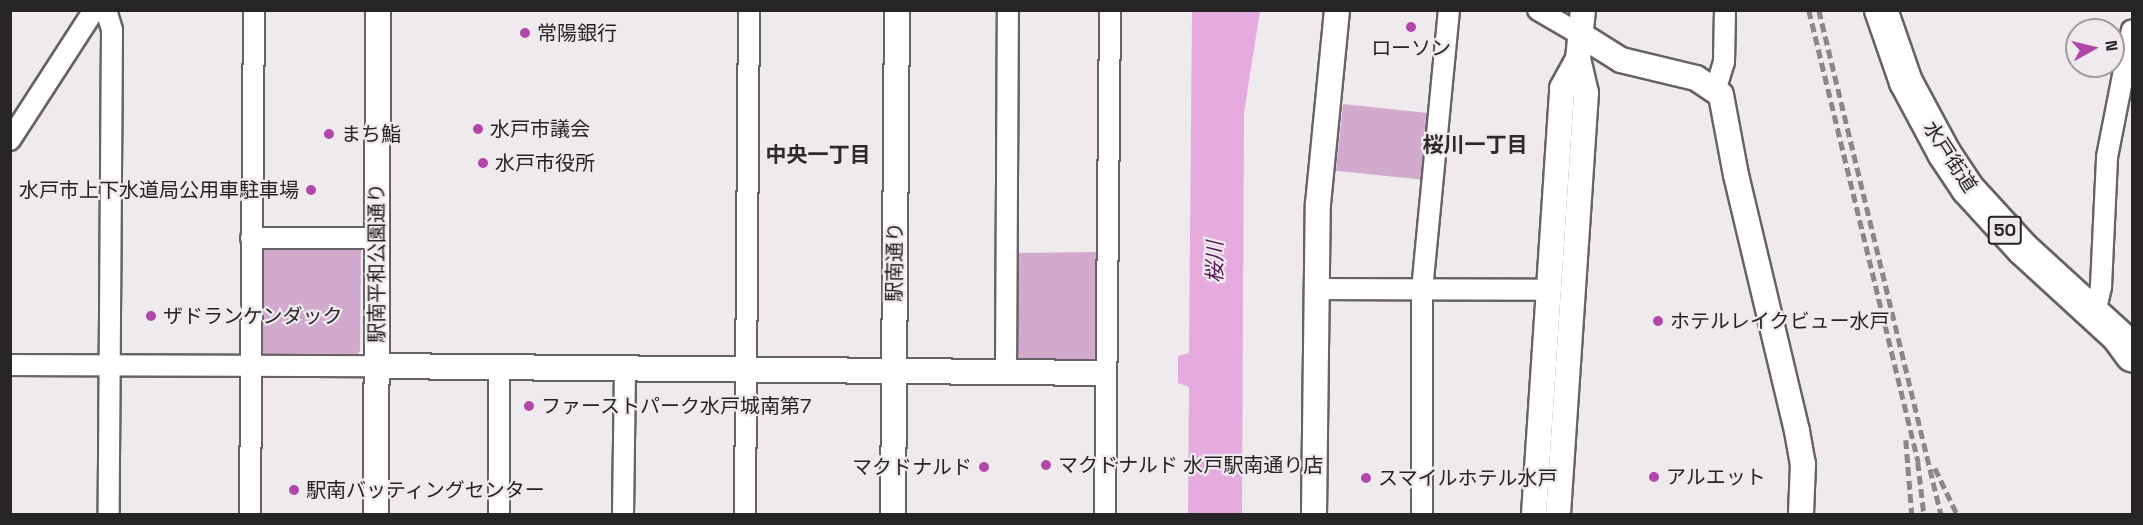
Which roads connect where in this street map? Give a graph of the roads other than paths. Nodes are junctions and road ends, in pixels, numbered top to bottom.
1 (94, 10) edge
2 (106, 10) edge
3 (254, 10) edge
4 (378, 10) edge
5 (749, 10) edge
6 (897, 10) edge
7 (1008, 10) edge
8 (1110, 10) edge
9 (1337, 10) edge
10 (1449, 10) edge
11 (1538, 10) edge
12 (1583, 10) edge
13 (1725, 10) edge
14 (1881, 10) edge
15 (2133, 30) edge
16 (1581, 35) junction
17 (1578, 59) junction
18 (1716, 88) junction
19 (10, 140) edge
20 (251, 238) junction
21 (378, 238) junction
22 (1316, 289) junction
23 (1422, 290) junction
24 (1548, 290) junction
25 (2094, 314) junction
26 (2133, 355) edge
27 (10, 365) edge
28 (251, 365) junction
29 (110, 366) junction
30 (377, 366) junction
31 (499, 367) junction
32 (625, 368) junction
33 (746, 369) junction
34 (894, 371) junction
35 (1006, 372) junction
36 (1104, 373) junction
37 (109, 514) edge
38 (250, 514) edge
39 (376, 514) edge
40 (499, 514) edge
41 (623, 514) edge
42 (745, 514) edge
43 (893, 514) edge
44 (1105, 514) edge
45 (1314, 514) edge
46 (1422, 514) edge
47 (1534, 514) edge
48 (1558, 514) edge
49 (1801, 514) edge

1 - 19 street
2 - 29 street
3 - 20 street
4 - 21 street, 駅南平和公園通り
5 - 33 street
6 - 34 street, 駅南通り
7 - 35 street
8 - 36 street
9 - 22 street
10 - 23 street
11 - 16 street
12 - 16 street
13 - 18 street
14 - 25 main road, 水戸街道 / 50
15 - 25 street
16 - 17 street
16 - 18 street
17 - 24 street
17 - 48 street
18 - 49 street
20 - 21 street
20 - 28 street
21 - 30 street, 駅南平和公園通り
22 - 23 street
22 - 45 street
23 - 24 street
23 - 46 street
24 - 47 street
25 - 26 main road, 水戸街道 / 50
27 - 29 street
28 - 29 street
28 - 30 street
28 - 38 street
29 - 37 street
30 - 31 street
30 - 39 street, 駅南平和公園通り
31 - 32 street
31 - 40 street
32 - 33 street
32 - 41 street
33 - 34 street
33 - 42 street
34 - 35 street
34 - 43 street, 駅南通り
35 - 36 street
36 - 44 street

